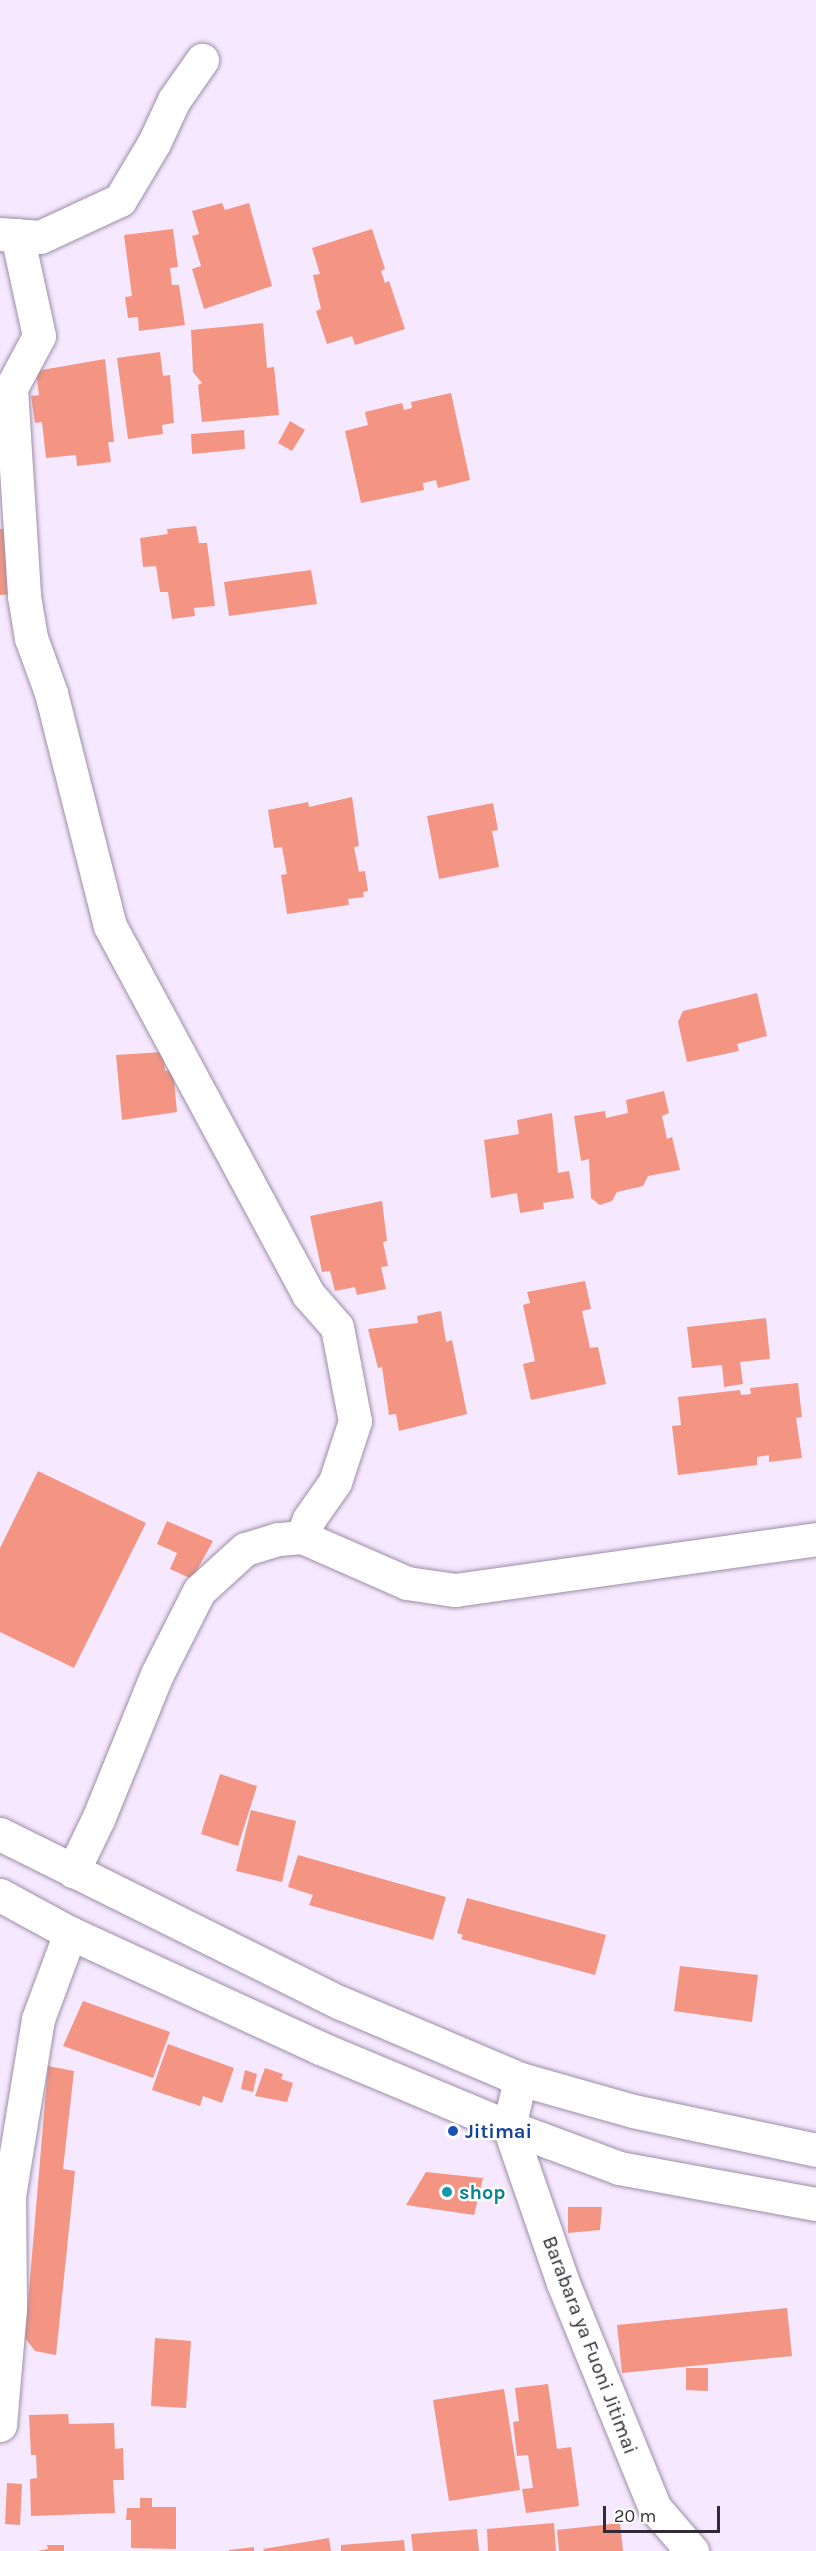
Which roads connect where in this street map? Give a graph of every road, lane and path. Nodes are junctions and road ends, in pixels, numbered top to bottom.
1 (202, 60) dead end
2 (9, 235) edge
3 (302, 1537) junction
4 (816, 1539) edge
5 (0, 1834) edge
6 (73, 1870) junction
7 (0, 1895) edge
8 (70, 1933) junction
9 (520, 2079) junction
10 (509, 2127) junction
11 (816, 2150) edge
12 (816, 2204) edge
13 (0, 2425) edge
14 (655, 2508) junction
15 (665, 2551) edge
16 (692, 2551) edge

1 - 2 street
2 - 3 street
3 - 4 street
3 - 6 street
5 - 6 street
6 - 9 street
7 - 8 street
8 - 10 street
8 - 13 street
9 - 10 street
9 - 11 street
10 - 12 street
10 - 14 street, Barabara ya Fuoni Jitimai
14 - 15 street
14 - 16 street, Barabara ya Fuoni Jitimai

